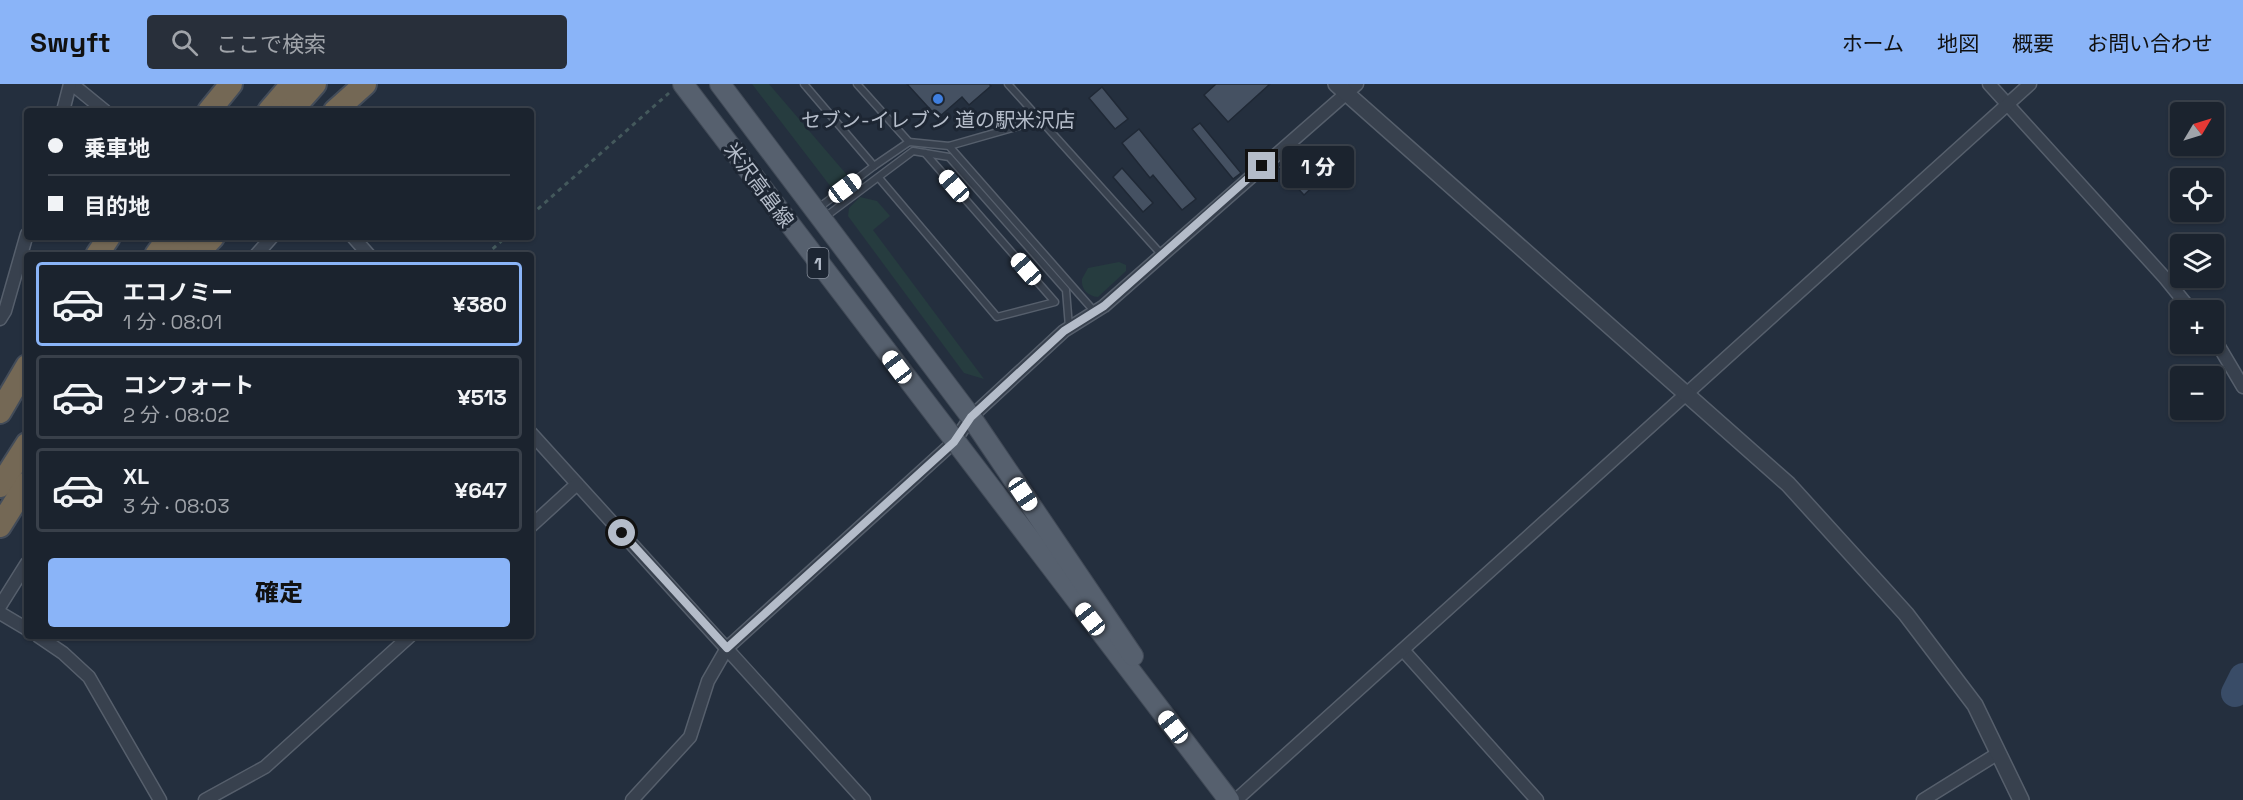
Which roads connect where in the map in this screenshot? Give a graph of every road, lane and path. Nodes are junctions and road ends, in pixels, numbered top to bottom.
1 (71, 84) edge
2 (231, 84) edge
3 (292, 84) edge
4 (315, 84) edge
5 (365, 84) edge
6 (720, 84) edge
7 (804, 84) edge
8 (857, 84) edge
9 (1008, 84) edge
10 (1989, 84) edge
11 (2030, 84) edge
12 (1347, 87) edge
13 (676, 88) edge
14 (2007, 104) junction
15 (64, 108) edge
16 (101, 108) edge
17 (211, 108) edge
18 (272, 108) edge
19 (294, 108) edge
20 (338, 108) edge
21 (1040, 120) junction
22 (909, 142) junction
23 (950, 146) junction
24 (925, 153) junction
25 (874, 166) junction
26 (879, 178) junction
27 (534, 212) edge
28 (820, 214) junction
29 (25, 240) edge
30 (210, 240) edge
31 (356, 240) edge
32 (503, 240) edge
33 (199, 252) edge
34 (366, 252) edge
35 (489, 252) edge
36 (1161, 254) junction
37 (2183, 300) edge
38 (1095, 312) junction
39 (0, 319) edge
40 (1069, 328) junction
41 (2223, 354) edge
42 (24, 371) edge
43 (2243, 387) edge
44 (1686, 393) junction
45 (0, 411) edge
46 (971, 417) junction
47 (534, 436) edge
48 (954, 442) junction
49 (24, 449) edge
50 (577, 484) junction
51 (0, 486) edge
52 (24, 488) edge
53 (534, 523) edge
54 (0, 526) edge
55 (24, 568) edge
56 (0, 606) edge
57 (0, 613) edge
58 (24, 627) edge
59 (43, 639) edge
60 (407, 639) edge
61 (727, 648) junction
62 (1403, 650) junction
63 (1997, 754) junction
64 (160, 800) edge
65 (205, 800) edge
66 (632, 800) edge
67 (864, 800) edge
68 (1229, 800) edge
69 (1236, 800) edge
70 (1537, 800) edge
71 (1923, 800) edge
72 (2021, 800) edge

1 - 15 street
1 - 16 street
2 - 17 highway
3 - 18 highway
4 - 19 highway
5 - 20 highway
6 - 28 main road, 米沢高畠線 / 1
7 - 25 lane
8 - 22 lane
9 - 21 lane
10 - 14 street
11 - 14 street
12 - 36 street
12 - 44 street
13 - 27 path
13 - 48 main road, 米沢高畠線 / 1
14 - 37 street
14 - 44 street
21 - 23 lane
21 - 36 lane
22 - 23 lane
22 - 25 lane
23 - 38 lane
24 - 26 lane
24 - 26 lane
24 - 40 lane
25 - 28 lane
26 - 28 lane
28 - 46 main road, 米沢高畠線 / 1
29 - 39 street
30 - 33 highway
31 - 34 street
32 - 35 path
36 - 38 street
38 - 40 street
40 - 46 street
41 - 43 street
42 - 45 highway
44 - 62 street
44 - 63 street
46 - 48 street
46 - 68 main road, 米沢高畠線 / 1
47 - 50 street
48 - 61 street
48 - 68 main road, 米沢高畠線 / 1
49 - 51 highway
50 - 53 street
50 - 61 street
52 - 54 highway
55 - 56 street
57 - 58 street
59 - 64 street
60 - 65 street
61 - 66 street
61 - 67 street
62 - 69 street
62 - 70 street
63 - 71 street
63 - 72 street

